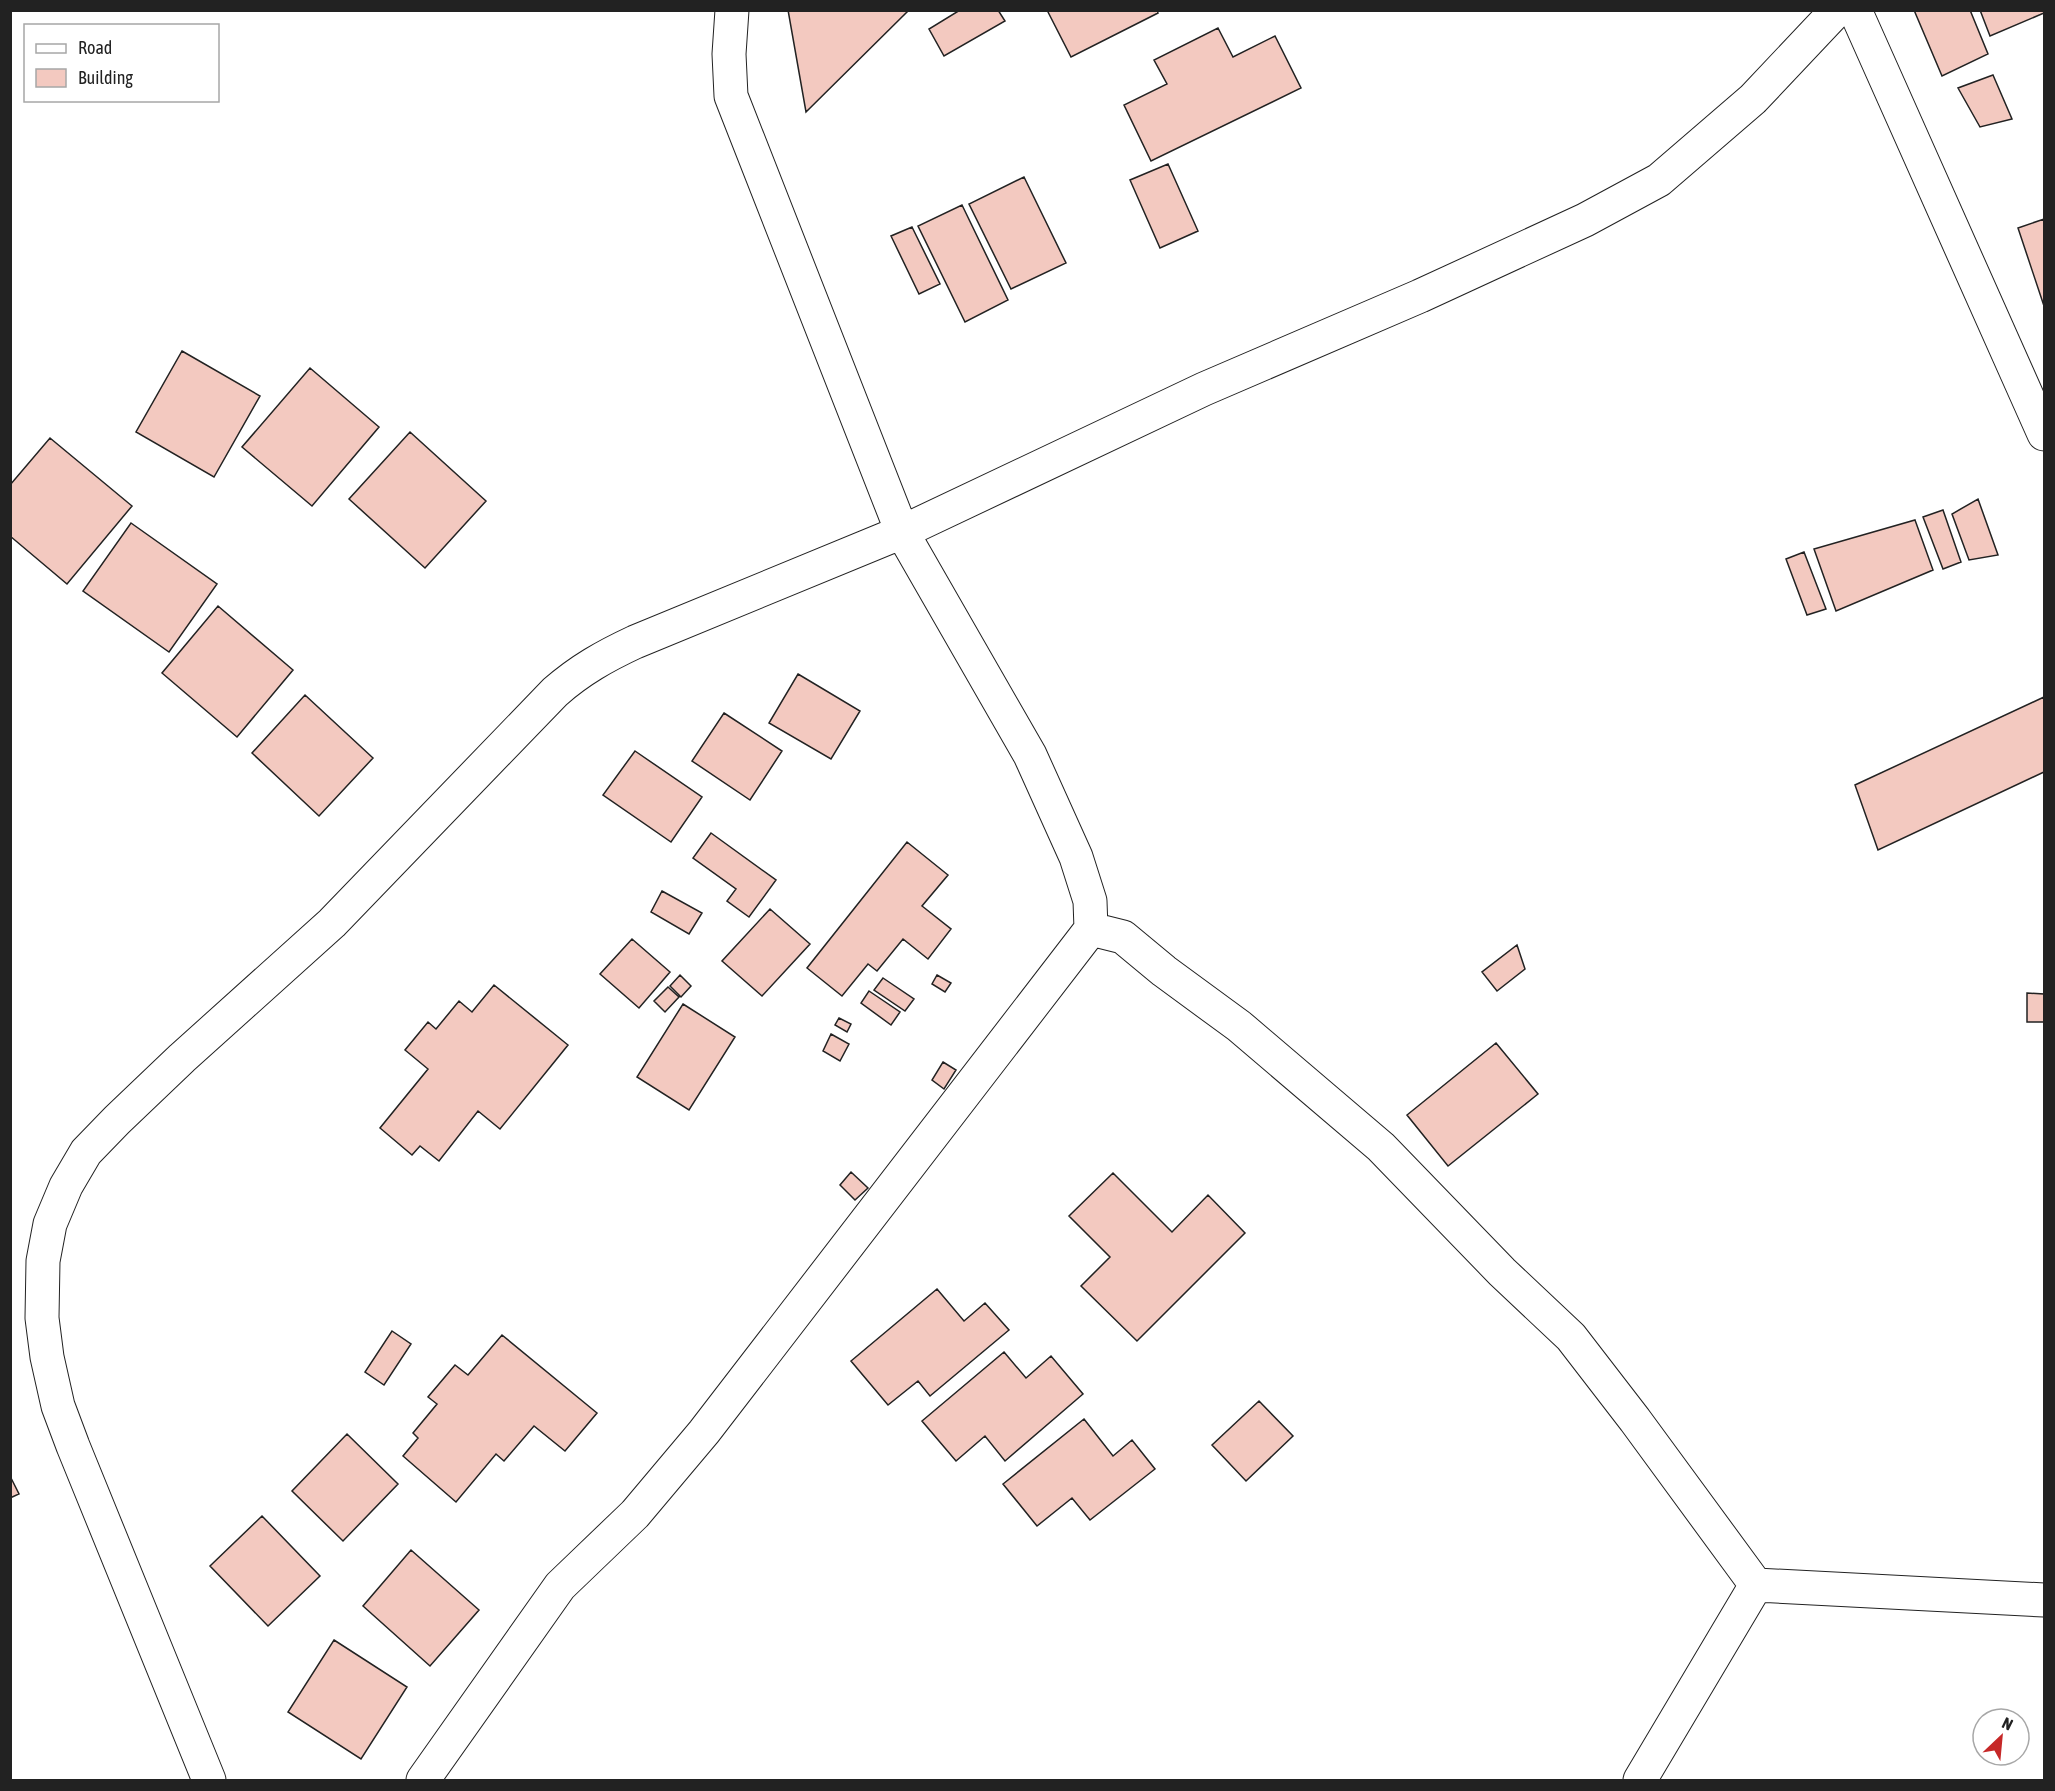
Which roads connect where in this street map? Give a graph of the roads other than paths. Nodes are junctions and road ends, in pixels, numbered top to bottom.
1 (732, 10) edge
2 (1837, 10) edge
3 (1855, 10) edge
4 (2044, 434) edge
5 (902, 532) junction
6 (1091, 929) junction
7 (1756, 1585) junction
8 (2044, 1600) edge
9 (209, 1780) edge
10 (423, 1780) edge
11 (1640, 1780) edge

1 - 5 street
2 - 5 street
3 - 4 street
5 - 6 street
5 - 9 street
6 - 7 street
6 - 10 street
7 - 8 street
7 - 11 street

